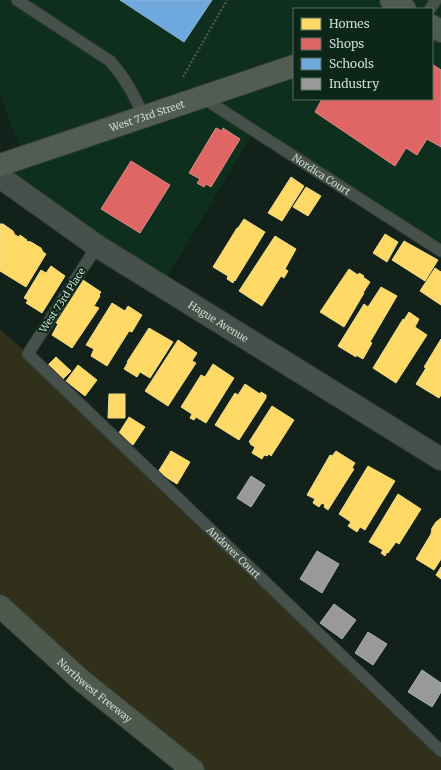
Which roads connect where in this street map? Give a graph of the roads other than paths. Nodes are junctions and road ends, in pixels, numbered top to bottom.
1 (17, 0) edge
2 (391, 0) edge
3 (404, 8) edge
4 (293, 66) edge
5 (203, 98) junction
6 (144, 117) junction
7 (0, 165) edge
8 (0, 177) edge
9 (97, 246) junction
10 (441, 251) edge
11 (28, 354) joint
12 (441, 459) edge
13 (0, 606) edge
14 (441, 750) edge
15 (192, 770) edge

1 - 6 lane
2 - 3 main road
4 - 5 street, West 73rd Street
5 - 6 street, West 73rd Street
5 - 10 lane, Nordica Court
6 - 7 street, West 73rd Street
8 - 9 street, Hague Avenue
9 - 11 lane, West 73rd Place
9 - 12 street, Hague Avenue
11 - 14 lane, Andover Court
13 - 15 highway, Northwest Freeway

